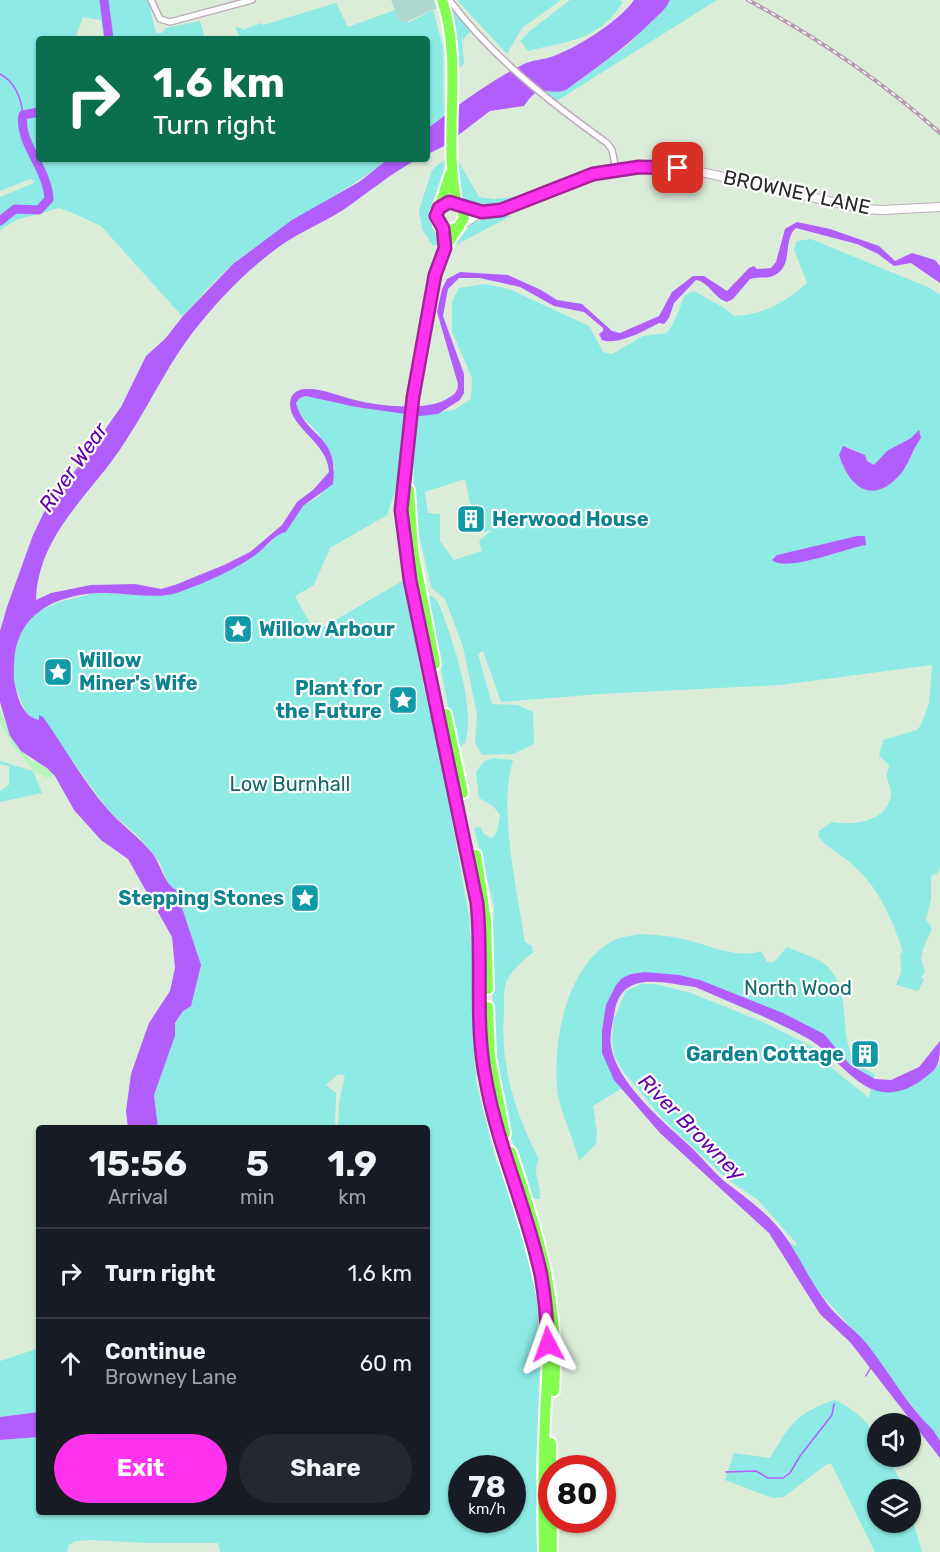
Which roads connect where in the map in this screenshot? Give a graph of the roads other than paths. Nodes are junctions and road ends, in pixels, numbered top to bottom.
1 (151, 0) edge
2 (252, 0) edge
3 (446, 1) edge
4 (616, 169) junction
5 (451, 171) junction
6 (459, 205) junction
7 (940, 207) edge
8 (439, 208) junction
9 (482, 212) junction
10 (460, 226) junction
11 (443, 228) junction
12 (445, 248) junction
13 (406, 454) junction
14 (544, 1552) edge
15 (552, 1552) edge

1 - 2 street
3 - 4 street
3 - 5 highway
4 - 7 main road, BROWNEY LANE
4 - 9 main road, BROWNEY LANE
5 - 6 highway
5 - 8 highway
6 - 8 highway
6 - 9 main road
6 - 10 highway
8 - 11 highway
9 - 10 main road
10 - 11 highway
10 - 12 highway
11 - 12 highway
12 - 13 highway
13 - 14 highway
13 - 15 highway

